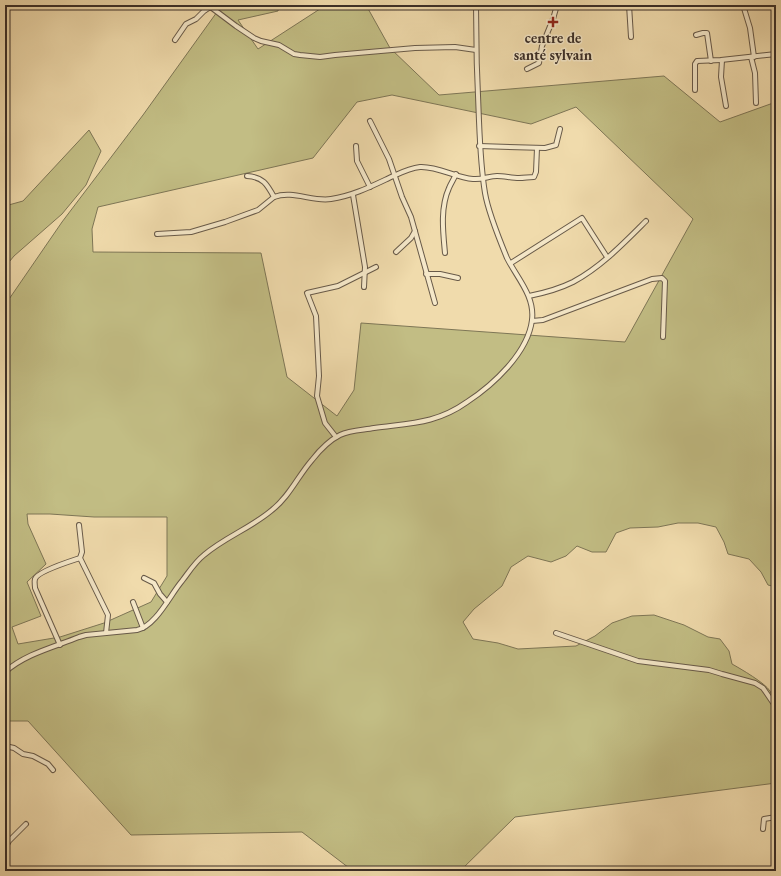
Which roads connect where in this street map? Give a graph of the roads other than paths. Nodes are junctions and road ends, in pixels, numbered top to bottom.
1 (476, 5) edge
2 (557, 5) edge
3 (629, 5) edge
4 (743, 5) edge
5 (696, 35) dead end
6 (631, 37) dead end
7 (175, 40) dead end
8 (476, 50) junction
9 (776, 54) edge
10 (752, 57) junction
11 (722, 60) junction
12 (711, 61) junction
13 (526, 68) dead end
14 (695, 90) dead end
15 (756, 103) dead end
16 (726, 106) dead end
17 (370, 121) dead end
18 (560, 129) dead end
19 (356, 146) dead end
20 (479, 146) junction
21 (536, 148) junction
22 (456, 174) junction
23 (247, 176) dead end
24 (395, 176) junction
25 (484, 179) junction
26 (370, 187) junction
27 (353, 195) junction
28 (274, 197) junction
29 (646, 221) dead end
30 (415, 231) junction
31 (157, 234) dead end
32 (396, 252) dead end
33 (445, 253) dead end
34 (607, 257) junction
35 (510, 264) junction
36 (376, 267) dead end
37 (365, 274) junction
38 (426, 274) junction
39 (458, 278) dead end
40 (364, 287) dead end
41 (529, 296) junction
42 (436, 303) dead end
43 (532, 321) junction
44 (663, 337) dead end
45 (336, 437) junction
46 (79, 525) dead end
47 (80, 558) junction
48 (144, 578) dead end
49 (133, 602) dead end
50 (167, 602) junction
51 (143, 628) junction
52 (106, 633) junction
53 (556, 633) dead end
54 (60, 645) junction
55 (5, 672) edge
56 (776, 707) edge
57 (5, 746) edge
58 (53, 770) dead end
59 (776, 817) edge
60 (26, 824) dead end
61 (763, 829) dead end
62 (5, 848) edge

1 - 8 street
2 - 13 street
3 - 6 street
4 - 10 street
5 - 12 street
7 - 8 street
8 - 20 street
9 - 10 street
10 - 11 street
10 - 15 street
11 - 12 street
11 - 16 street
12 - 14 street
17 - 24 street
18 - 21 street
19 - 26 street
20 - 21 street
20 - 25 street
21 - 25 street
22 - 24 street
22 - 25 street
22 - 33 street
23 - 28 street
24 - 26 street
24 - 30 street
25 - 35 street
26 - 27 street
27 - 28 street
27 - 37 street
28 - 31 street
29 - 34 street
30 - 32 street
30 - 38 street
34 - 35 street
34 - 41 street
35 - 41 street
36 - 37 street
37 - 40 street
37 - 45 street
38 - 39 street
38 - 42 street
41 - 43 street
43 - 44 street
43 - 45 street
45 - 50 street
46 - 47 street
47 - 52 street
47 - 54 street
48 - 50 street
49 - 51 street
50 - 51 street
51 - 52 street
52 - 54 street
53 - 56 street
54 - 55 street
57 - 58 street
59 - 61 street
60 - 62 street

